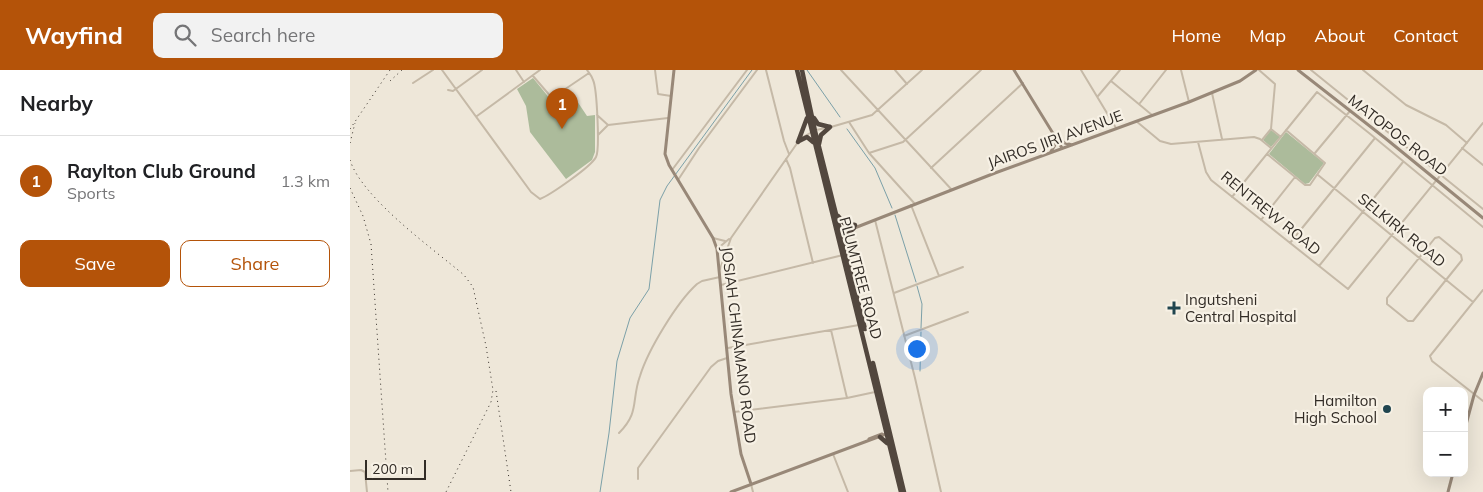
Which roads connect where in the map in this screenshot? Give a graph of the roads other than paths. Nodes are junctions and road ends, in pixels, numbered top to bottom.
1 (433, 70) edge
2 (442, 70) edge
3 (482, 70) edge
4 (516, 70) edge
5 (540, 70) edge
6 (655, 70) edge
7 (674, 70) edge
8 (747, 70) edge
9 (757, 70) edge
10 (766, 70) edge
11 (799, 70) edge
12 (841, 70) edge
13 (894, 70) edge
14 (922, 70) edge
15 (981, 70) edge
16 (1014, 70) edge
17 (1081, 70) edge
18 (1120, 70) edge
19 (1166, 70) edge
20 (1181, 70) edge
21 (1258, 70) edge
22 (1298, 70) edge
23 (1311, 70) edge
24 (1363, 70) edge
25 (588, 71) edge
26 (1316, 74) junction
27 (533, 76) junction
28 (1311, 80) junction
29 (524, 82) junction
30 (1111, 82) junction
31 (413, 83) dead end
32 (1023, 83) junction
33 (907, 84) junction
34 (456, 89) junction
35 (448, 90) dead end
36 (1212, 93) junction
37 (671, 96) junction
38 (1098, 96) junction
39 (1189, 102) junction
40 (1139, 104) junction
41 (879, 111) junction
42 (1350, 111) junction
43 (810, 114) junction
44 (597, 115) junction
45 (1152, 115) junction
46 (1346, 115) junction
47 (477, 116) junction
48 (668, 118) junction
49 (1136, 121) junction
50 (849, 122) junction
51 (1483, 123) edge
52 (608, 125) junction
53 (830, 127) junction
54 (1116, 128) junction
55 (1271, 129) junction
56 (1286, 130) junction
57 (813, 131) junction
58 (1281, 137) junction
59 (598, 138) junction
60 (1056, 138) junction
61 (1375, 138) junction
62 (1222, 139) junction
63 (906, 140) junction
64 (1262, 140) junction
65 (798, 142) junction
66 (1198, 142) junction
67 (1467, 143) junction
68 (816, 144) junction
69 (1072, 145) junction
70 (1272, 148) junction
71 (1462, 148) junction
72 (1062, 149) junction
73 (869, 153) junction
74 (1315, 153) junction
75 (789, 154) junction
76 (1049, 154) junction
77 (1266, 154) junction
78 (786, 159) junction
79 (1403, 162) junction
80 (1483, 165) edge
81 (931, 168) junction
82 (673, 172) junction
83 (1441, 174) junction
84 (1318, 175) junction
85 (1295, 177) junction
86 (1436, 179) junction
87 (678, 180) junction
88 (1432, 185) junction
89 (1334, 188) junction
90 (952, 190) junction
91 (1232, 197) junction
92 (913, 204) junction
93 (1483, 208) edge
94 (1363, 212) junction
95 (835, 213) junction
96 (1483, 218) edge
97 (875, 219) junction
98 (1261, 220) junction
99 (834, 226) junction
100 (856, 226) junction
101 (1483, 227) edge
102 (839, 231) junction
103 (1392, 235) junction
104 (713, 238) junction
105 (731, 238) junction
106 (837, 238) junction
107 (727, 241) junction
108 (1290, 243) junction
109 (844, 247) junction
110 (717, 249) junction
111 (843, 255) junction
112 (1419, 258) junction
113 (813, 263) junction
114 (1319, 266) junction
115 (963, 267) dead end
116 (720, 269) junction
117 (939, 276) junction
118 (720, 277) junction
119 (1446, 280) junction
120 (721, 285) junction
121 (1483, 290) edge
122 (894, 294) junction
123 (1473, 302) junction
124 (968, 312) dead end
125 (862, 324) junction
126 (831, 330) junction
127 (904, 336) junction
128 (727, 348) junction
129 (728, 358) junction
130 (1483, 373) edge
131 (878, 391) junction
132 (1474, 395) junction
133 (847, 398) junction
134 (1483, 401) edge
135 (733, 412) junction
136 (1468, 417) edge
137 (886, 427) junction
138 (619, 433) dead end
139 (886, 434) junction
140 (879, 436) junction
141 (892, 439) junction
142 (888, 444) junction
143 (833, 453) junction
144 (350, 471) edge
145 (1452, 477) edge
146 (638, 479) dead end
147 (750, 484) junction
148 (367, 492) edge
149 (730, 492) edge
150 (753, 492) edge
151 (848, 492) edge
152 (900, 492) edge
153 (904, 492) edge
154 (941, 492) edge
155 (1448, 492) edge

1 - 31 street
2 - 34 street
3 - 34 street
4 - 29 street
5 - 27 street
6 - 37 street
7 - 37 street, JOSIAH CHINAMANO ROAD
8 - 82 street
9 - 87 street
10 - 75 street
11 - 43 highway, PLUMTREE ROAD
11 - 43 highway, PLUMTREE ROAD
12 - 41 street
13 - 33 street
14 - 33 street
15 - 63 street
16 - 32 street
17 - 38 street
18 - 30 street
19 - 40 street
20 - 39 street
21 - 36 street, JAIROS JIRI AVENUE
21 - 55 street
22 - 28 street, MATOPOS ROAD
23 - 26 street
24 - 67 street
25 - 27 street
25 - 44 street
26 - 28 street
26 - 83 street
27 - 29 street
28 - 42 street, MATOPOS ROAD
29 - 47 street
30 - 38 street
30 - 40 street
32 - 60 street
32 - 81 street
33 - 41 street
34 - 35 street
34 - 47 street
36 - 39 street, JAIROS JIRI AVENUE
36 - 62 street
37 - 48 street, JOSIAH CHINAMANO ROAD
38 - 54 street
39 - 45 street, JAIROS JIRI AVENUE
40 - 45 street
41 - 50 street
41 - 63 street
42 - 46 street
42 - 86 street, MATOPOS ROAD
43 - 53 highway
43 - 57 highway, PLUMTREE ROAD
43 - 65 highway
44 - 52 street
44 - 59 street
45 - 49 street, JAIROS JIRI AVENUE
46 - 56 street
46 - 61 street
46 - 74 street
47 - 59 street
48 - 52 street
48 - 82 street, JOSIAH CHINAMANO ROAD
49 - 54 street, JAIROS JIRI AVENUE
49 - 66 street
50 - 53 street
50 - 73 street
51 - 67 street
52 - 59 street
53 - 57 street
53 - 68 highway
54 - 69 street, JAIROS JIRI AVENUE
55 - 58 street
55 - 64 street
56 - 58 street
56 - 74 street
57 - 65 street
57 - 68 highway, PLUMTREE ROAD
58 - 70 street
60 - 69 street
60 - 72 street
60 - 76 street
61 - 79 street
61 - 89 street
62 - 64 street
62 - 66 street
63 - 73 street
63 - 81 street
64 - 70 street
65 - 68 highway
65 - 75 street
66 - 91 street, RENTREW ROAD
67 - 71 street
68 - 95 highway, PLUMTREE ROAD
68 - 99 highway, PLUMTREE ROAD
69 - 72 street, JAIROS JIRI AVENUE
70 - 77 street
71 - 80 street
71 - 83 street
72 - 76 street, JAIROS JIRI AVENUE
73 - 92 street
74 - 84 street
75 - 78 street
76 - 90 street, JAIROS JIRI AVENUE
77 - 85 street
77 - 91 street
78 - 105 street
78 - 113 street
79 - 88 street
79 - 94 street
81 - 90 street
82 - 87 street, JOSIAH CHINAMANO ROAD
83 - 86 street
83 - 93 street
84 - 85 street
84 - 89 street, SELKIRK ROAD
85 - 98 street
86 - 88 street
86 - 96 street, MATOPOS ROAD
87 - 104 street, JOSIAH CHINAMANO ROAD
88 - 101 street
88 - 103 street
89 - 94 street, SELKIRK ROAD
89 - 108 street
90 - 92 street, JAIROS JIRI AVENUE
91 - 98 street, RENTREW ROAD
92 - 97 street, JAIROS JIRI AVENUE
92 - 117 street
94 - 103 street, SELKIRK ROAD
94 - 114 street
95 - 100 highway
95 - 102 highway, PLUMTREE ROAD
97 - 100 street, JAIROS JIRI AVENUE
97 - 122 street
98 - 108 street, RENTREW ROAD
99 - 102 highway
99 - 106 highway, PLUMTREE ROAD
100 - 102 street, JAIROS JIRI AVENUE
100 - 109 highway
102 - 106 highway
102 - 109 highway, PLUMTREE ROAD
103 - 112 street, SELKIRK ROAD
103 - 114 street, RENTREW ROAD
104 - 107 street
104 - 110 street, JOSIAH CHINAMANO ROAD
105 - 107 street
105 - 116 street
106 - 111 highway, PLUMTREE ROAD
107 - 110 street
108 - 114 street, RENTREW ROAD
109 - 111 highway, PLUMTREE ROAD
110 - 116 street, JOSIAH CHINAMANO ROAD
111 - 113 street
111 - 125 highway, PLUMTREE ROAD
112 - 119 street, SELKIRK ROAD
112 - 119 street
112 - 119 street
113 - 120 street
115 - 117 street
116 - 118 street, JOSIAH CHINAMANO ROAD
117 - 122 street
118 - 120 street, JOSIAH CHINAMANO ROAD
118 - 138 street
119 - 123 street, SELKIRK ROAD
120 - 128 street, JOSIAH CHINAMANO ROAD
121 - 123 street
122 - 127 street
123 - 132 street
124 - 127 street
125 - 126 street
125 - 131 highway, PLUMTREE ROAD
126 - 128 street
126 - 133 street
127 - 154 street
128 - 129 street, JOSIAH CHINAMANO ROAD
129 - 135 street, JOSIAH CHINAMANO ROAD
129 - 146 street
130 - 132 street
131 - 133 street
131 - 137 highway, PLUMTREE ROAD
132 - 134 street
132 - 136 street
133 - 135 street
135 - 147 street, JOSIAH CHINAMANO ROAD
137 - 139 highway
137 - 140 highway
137 - 141 highway, PLUMTREE ROAD
139 - 140 street
139 - 141 highway
139 - 142 highway
140 - 142 highway
140 - 143 street
141 - 153 highway, PLUMTREE ROAD
142 - 152 highway
143 - 147 street
143 - 151 street
144 - 148 street
145 - 155 street
147 - 149 street
147 - 150 street

